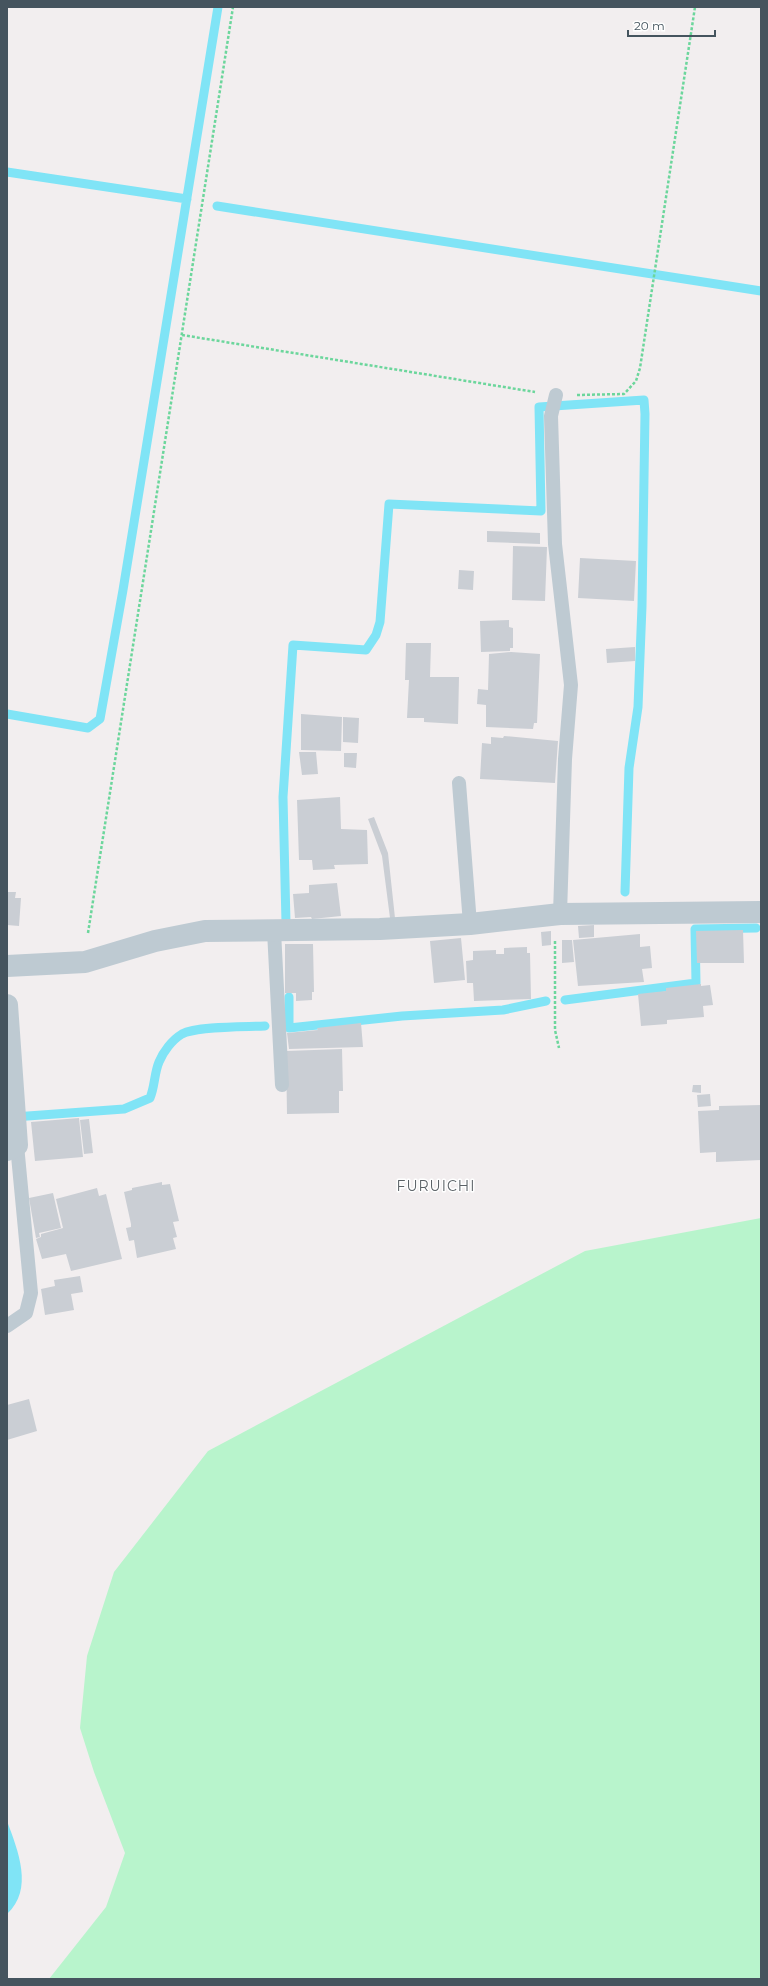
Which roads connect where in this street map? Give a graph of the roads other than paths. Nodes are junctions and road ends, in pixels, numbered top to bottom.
1 (556, 395) road end
2 (459, 782) dead end
3 (761, 912) edge
4 (558, 914) junction
5 (470, 924) junction
6 (274, 931) junction
7 (7, 966) edge
8 (7, 1005) edge
9 (282, 1085) dead end
10 (12, 1147) edge
11 (7, 1326) edge

1 - 4 lane
2 - 5 lane
3 - 4 street
4 - 5 street
5 - 6 street
6 - 7 street
6 - 9 lane
8 - 10 street
10 - 11 lane

